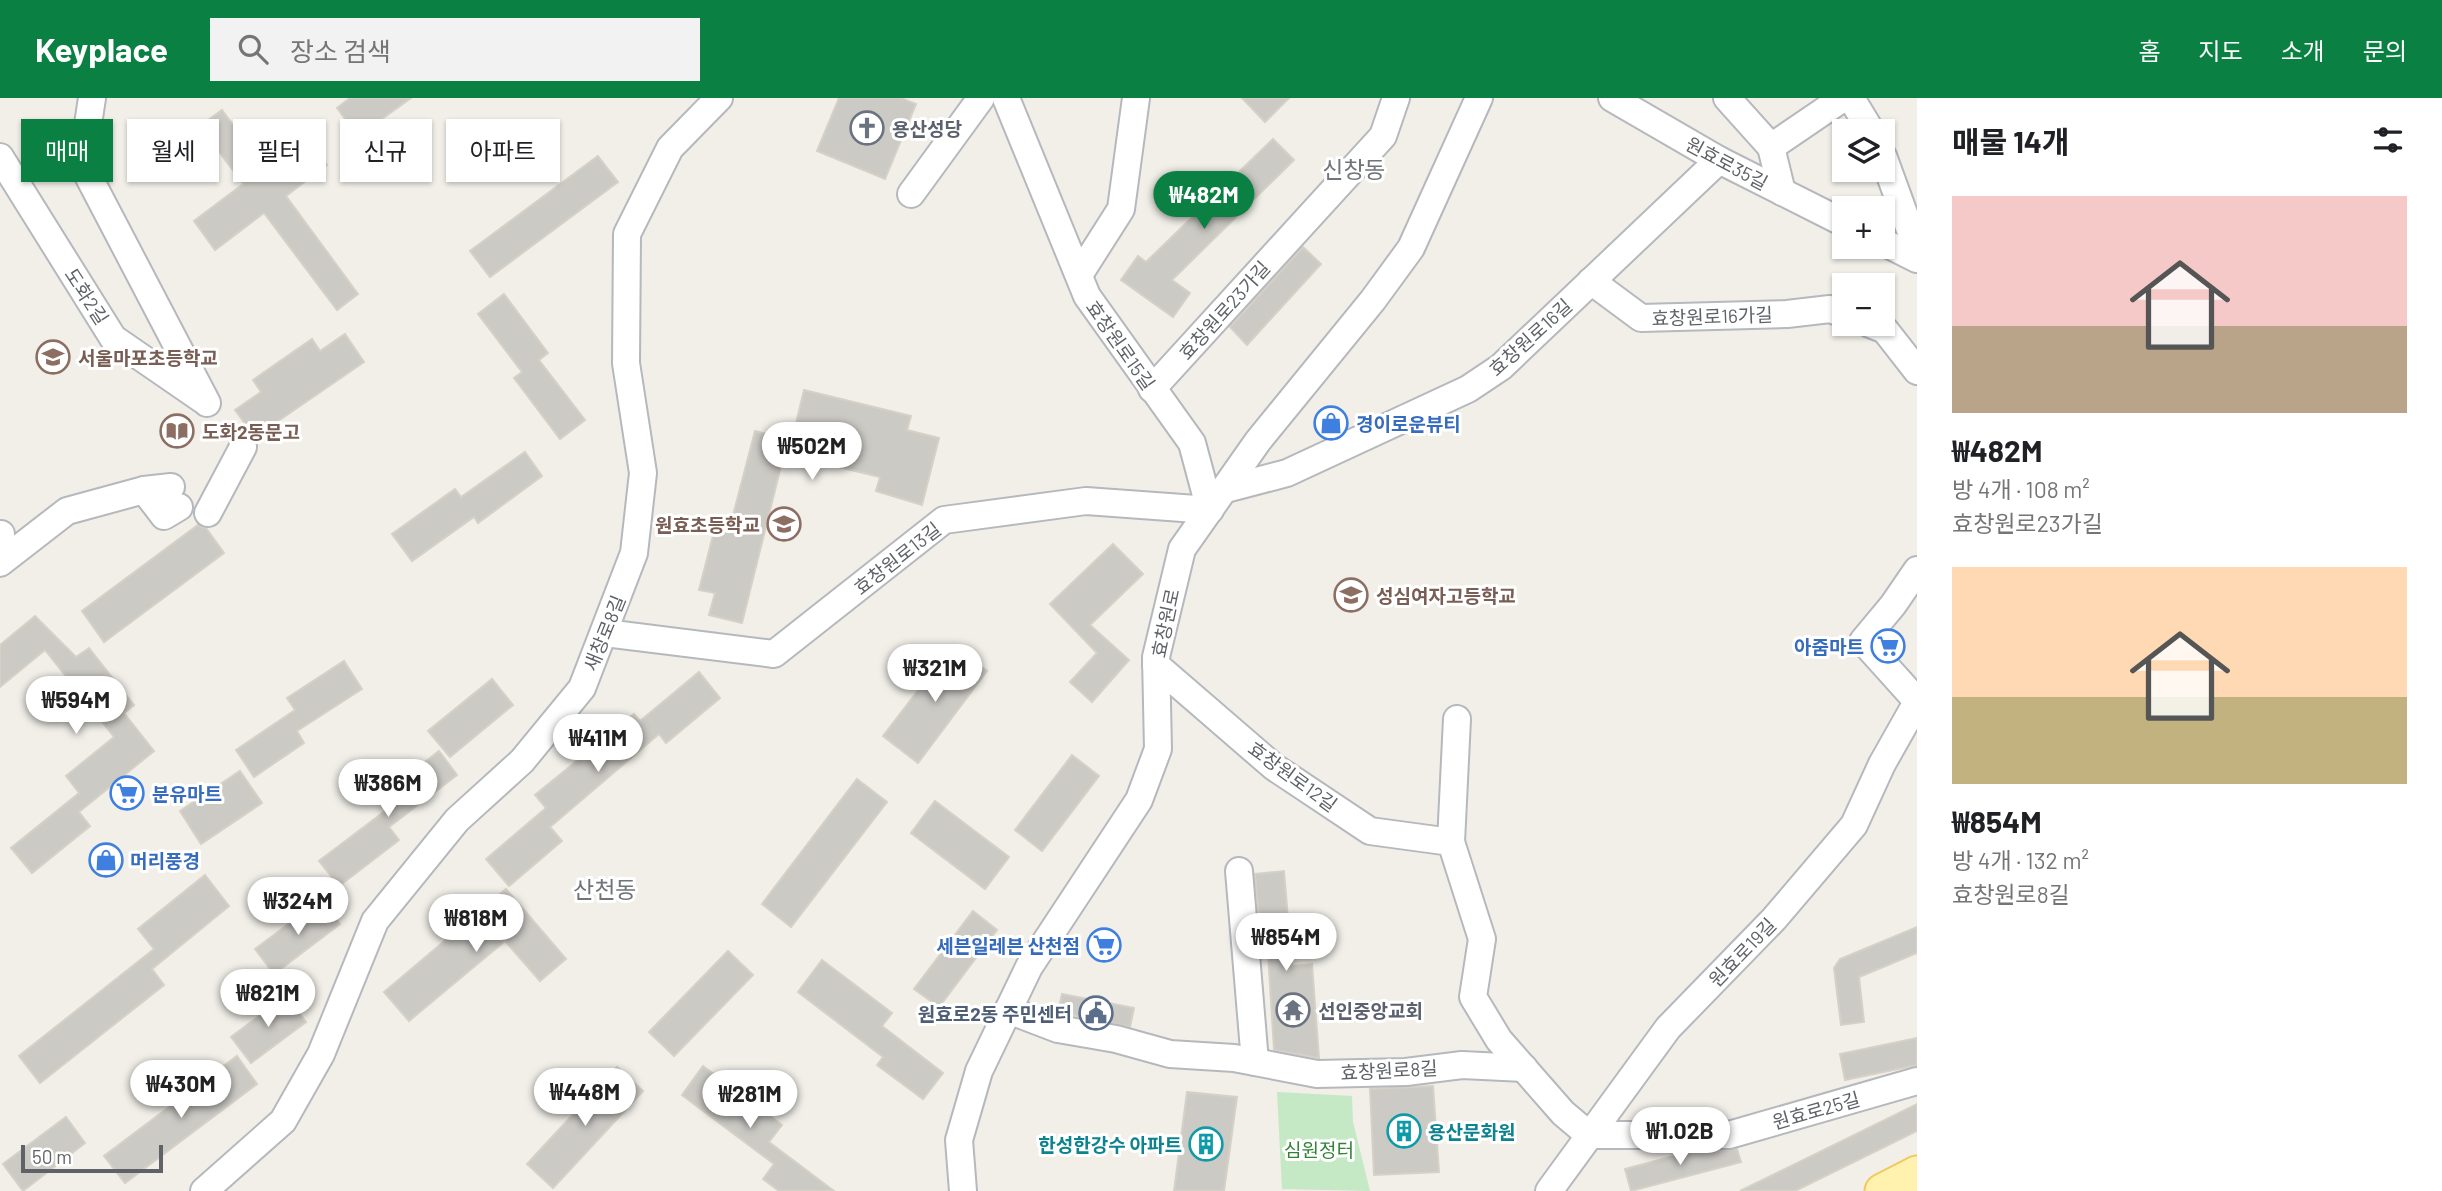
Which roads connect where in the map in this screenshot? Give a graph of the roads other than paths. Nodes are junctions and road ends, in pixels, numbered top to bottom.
1 (92, 98) edge
2 (719, 98) edge
3 (981, 98) edge
4 (1006, 98) edge
5 (1136, 98) edge
6 (1396, 98) edge
7 (1479, 98) edge
8 (1612, 98) edge
9 (1727, 98) edge
10 (1843, 98) edge
11 (1851, 98) edge
12 (1864, 119) edge
13 (1771, 147) junction
14 (0, 157) edge
15 (1719, 160) junction
16 (1893, 182) edge
17 (1782, 192) junction
18 (911, 194) dead end
19 (1832, 217) edge
20 (1895, 248) edge
21 (1917, 249) edge
22 (1917, 259) edge
23 (1079, 275) junction
24 (1591, 281) junction
25 (1832, 310) edge
26 (1890, 336) edge
27 (1917, 371) edge
28 (1152, 389) junction
29 (243, 447) dead end
30 (1226, 489) junction
31 (175, 497) dead end
32 (1210, 510) junction
33 (208, 513) dead end
34 (0, 563) edge
35 (1917, 570) edge
36 (605, 633) junction
37 (1156, 665) junction
38 (1917, 701) edge
39 (1457, 719) dead end
40 (1451, 842) junction
41 (1239, 871) dead end
42 (1008, 1010) junction
43 (1255, 1062) junction
44 (1524, 1069) junction
45 (1917, 1081) edge
46 (1588, 1135) junction
47 (1917, 1172) edge
48 (204, 1191) edge
49 (962, 1191) edge
50 (1549, 1191) edge
51 (1882, 1191) edge

1 - 14 street, 도화2길
2 - 36 street, 새창로8길
3 - 18 street
4 - 23 street, 효창원로15길
5 - 23 street
6 - 28 street, 효창원로23가길
7 - 30 street, 효창원로
8 - 15 street, 원효로35길
9 - 13 street
10 - 13 street
11 - 12 street
13 - 17 street
15 - 17 street, 원효로35길
15 - 24 street, 효창원로16길
16 - 21 street
17 - 19 street, 원효로35길
20 - 22 street
23 - 28 street, 효창원로15길
24 - 25 street, 효창원로16가길
24 - 30 street, 효창원로16길
26 - 27 street
28 - 32 street, 효창원로15길
29 - 33 street
30 - 32 street, 효창원로
31 - 34 street
32 - 36 street, 효창원로13길
32 - 37 street, 효창원로
35 - 38 street
36 - 48 street, 새창로8길
37 - 40 street, 효창원로12길
37 - 42 street, 효창원로
38 - 46 street, 원효로19길
39 - 40 street
40 - 44 street
41 - 43 street
42 - 43 street, 효창원로8길
42 - 49 street, 효창원로
43 - 44 street, 효창원로8길
44 - 46 street
45 - 46 street, 원효로25길
46 - 50 street, 원효로19길
47 - 51 main road

